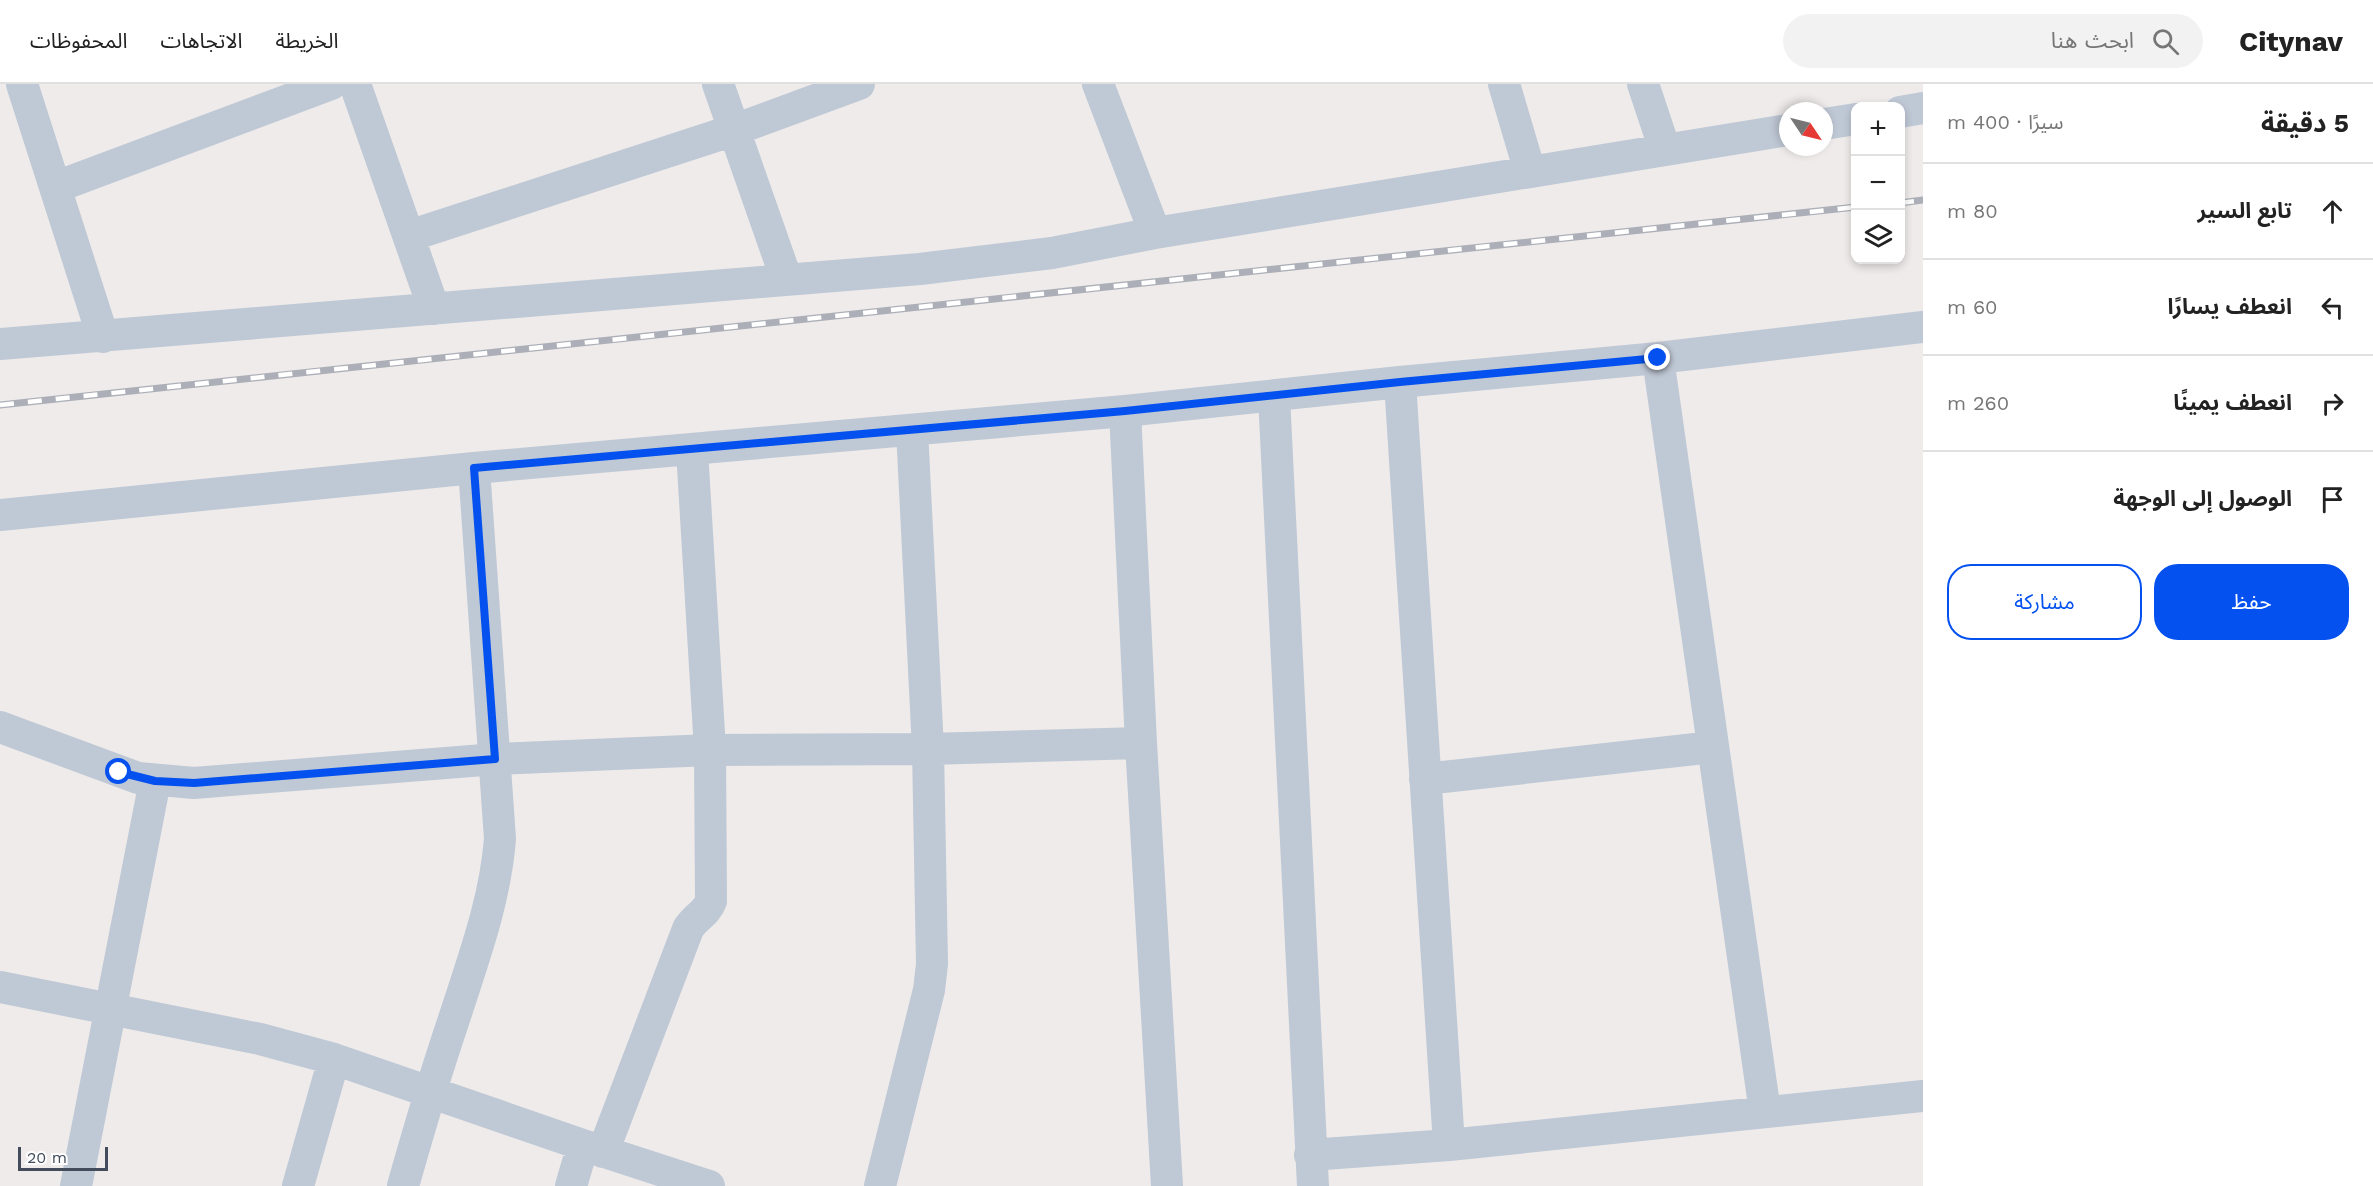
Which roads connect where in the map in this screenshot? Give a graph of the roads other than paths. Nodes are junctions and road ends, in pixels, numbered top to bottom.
1 (22, 84) edge
2 (331, 84) edge
3 (356, 84) edge
4 (718, 84) edge
5 (859, 84) edge
6 (1098, 84) edge
7 (1504, 84) edge
8 (1643, 84) edge
9 (1923, 108) edge
10 (1905, 111) edge
11 (1851, 120) edge
12 (1833, 123) edge
13 (734, 130) junction
14 (1779, 131) edge
15 (1665, 150) junction
16 (1530, 172) junction
17 (56, 187) junction
18 (1155, 233) junction
19 (409, 236) junction
20 (786, 278) junction
21 (434, 309) junction
22 (1923, 329) edge
23 (103, 337) junction
24 (0, 344) edge
25 (1658, 358) junction
26 (1400, 382) junction
27 (1274, 396) junction
28 (1125, 411) junction
29 (912, 430) junction
30 (692, 450) junction
31 (474, 468) junction
32 (0, 515) edge
33 (0, 727) edge
34 (1141, 743) junction
35 (1713, 747) junction
36 (928, 749) junction
37 (710, 750) junction
38 (495, 759) junction
39 (1425, 779) junction
40 (155, 781) junction
41 (0, 987) edge
42 (112, 1008) junction
43 (334, 1059) junction
44 (430, 1091) junction
45 (1923, 1096) edge
46 (1765, 1112) junction
47 (1449, 1145) junction
48 (593, 1149) junction
49 (1310, 1155) junction
50 (76, 1186) edge
51 (297, 1186) edge
52 (403, 1186) edge
53 (571, 1186) edge
54 (708, 1186) edge
55 (880, 1186) edge
56 (1167, 1186) edge
57 (1313, 1186) edge

1 - 17 street
2 - 17 street
3 - 19 street
4 - 13 street
5 - 13 street
6 - 18 street
7 - 16 street
8 - 15 street
9 - 10 street
11 - 12 street
13 - 19 street
13 - 20 street
14 - 15 street
15 - 16 street
16 - 18 street
17 - 23 street
18 - 20 street
19 - 21 street
20 - 21 street
21 - 23 street
22 - 25 street
23 - 24 street
25 - 26 street
25 - 35 street
26 - 27 street
26 - 39 street
27 - 28 street
27 - 49 street
28 - 29 street
28 - 34 street
29 - 30 street
29 - 36 street
30 - 31 street
30 - 37 street
31 - 32 street
31 - 38 street
33 - 40 street
34 - 36 street
34 - 56 street
35 - 39 street
35 - 46 street
36 - 37 street
36 - 55 street
37 - 38 street
37 - 48 street
38 - 40 street
38 - 44 street
39 - 47 street
40 - 42 street
41 - 42 street
42 - 43 street
42 - 50 street
43 - 44 street
43 - 51 street
44 - 48 street
44 - 52 street
45 - 46 street
46 - 47 street
47 - 49 street
48 - 53 street
48 - 54 street
49 - 57 street

